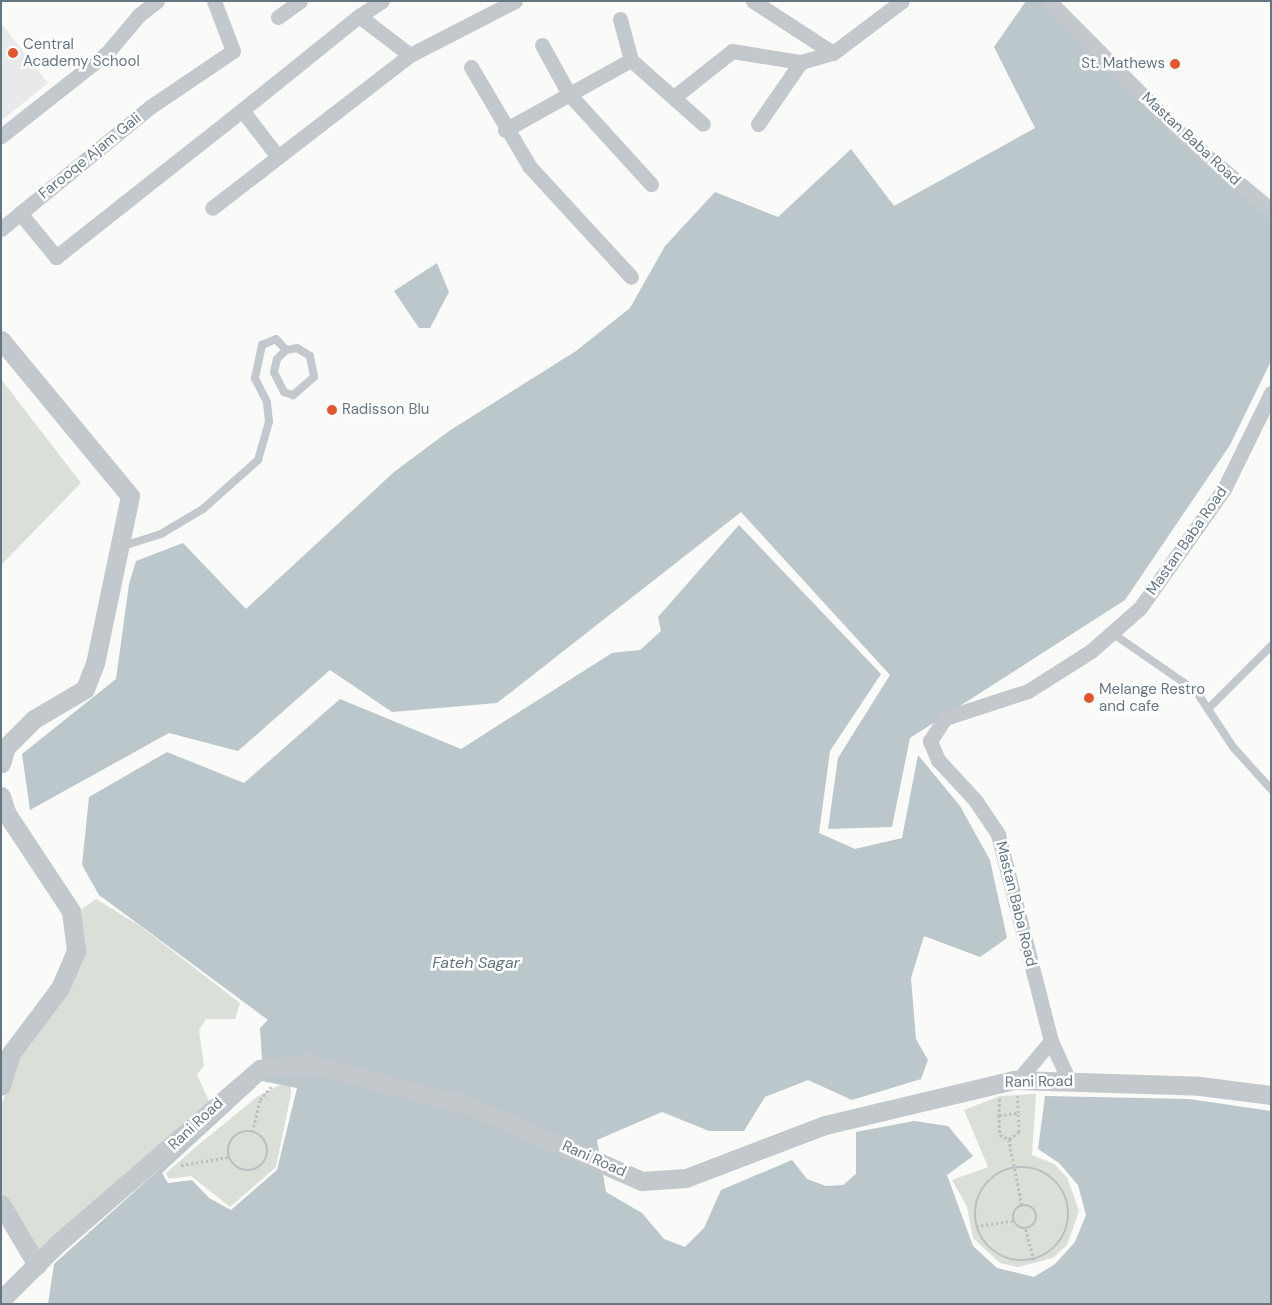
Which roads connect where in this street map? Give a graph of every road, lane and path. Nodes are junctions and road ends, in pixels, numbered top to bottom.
1 (214, 1) edge
2 (300, 1) edge
3 (382, 1) edge
4 (515, 1) edge
5 (753, 1) edge
6 (902, 1) edge
7 (1049, 1) edge
8 (155, 4) edge
9 (359, 16) junction
10 (278, 17) dead end
11 (620, 19) dead end
12 (542, 45) dead end
13 (833, 53) junction
14 (410, 55) junction
15 (631, 60) junction
16 (801, 62) junction
17 (470, 67) dead end
18 (569, 94) junction
19 (674, 97) junction
20 (242, 110) junction
21 (703, 124) dead end
22 (758, 124) dead end
23 (505, 130) junction
24 (1, 136) edge
25 (278, 158) junction
26 (651, 184) dead end
27 (212, 208) dead end
28 (1271, 210) edge
29 (20, 213) junction
30 (1, 229) edge
31 (631, 277) dead end
32 (1, 340) edge
33 (286, 350) junction
34 (1271, 393) edge
35 (120, 547) junction
36 (1112, 633) junction
37 (1271, 646) edge
38 (1208, 709) junction
39 (1, 763) edge
40 (1271, 789) edge
41 (1, 796) edge
42 (1051, 1040) junction
43 (1068, 1081) junction
44 (1, 1086) edge
45 (271, 1087) dead end
46 (1017, 1087) junction
47 (1271, 1095) edge
48 (1000, 1096) dead end
49 (1018, 1113) junction
50 (999, 1115) junction
51 (252, 1132) junction
52 (1010, 1139) junction
53 (229, 1157) junction
54 (181, 1165) dead end
55 (1015, 1166) junction
56 (1, 1204) edge
57 (1022, 1205) junction
58 (1013, 1221) junction
59 (976, 1226) junction
60 (1026, 1229) junction
61 (1034, 1260) junction
62 (37, 1265) junction
63 (1, 1300) edge

1 - 29 street, Farooqe Ajam Gali
2 - 10 street
3 - 9 street
4 - 14 street
5 - 13 street
6 - 13 street
7 - 28 street, Mastan Baba Road
8 - 24 street
9 - 14 street
9 - 20 street
11 - 15 street
12 - 18 street
13 - 16 street
14 - 25 street
15 - 18 street
15 - 19 street
16 - 19 street
16 - 22 street
17 - 23 street
18 - 23 street
18 - 26 street
19 - 21 street
20 - 25 street
20 - 29 street
23 - 31 street
25 - 27 street
29 - 30 street, Farooqe Ajam Gali
32 - 35 street
33 - 33 lane
33 - 35 lane
34 - 36 street, Mastan Baba Road
35 - 39 street
36 - 38 lane
36 - 42 street, Mastan Baba Road
37 - 38 lane
38 - 40 lane
41 - 44 street
42 - 43 street, Mastan Baba Road
42 - 46 street
43 - 46 street, Rani Road
43 - 47 street, Rani Road
45 - 51 path
46 - 49 path
46 - 62 street, Rani Road
48 - 50 path
49 - 50 path
49 - 52 path
50 - 52 path
51 - 53 path
51 - 53 path
52 - 55 path
53 - 54 path
55 - 57 path
55 - 59 path
55 - 61 path
56 - 62 street
57 - 58 path
57 - 60 path
58 - 59 path
58 - 60 path
59 - 61 path
60 - 61 path
62 - 63 street, Rani Road

